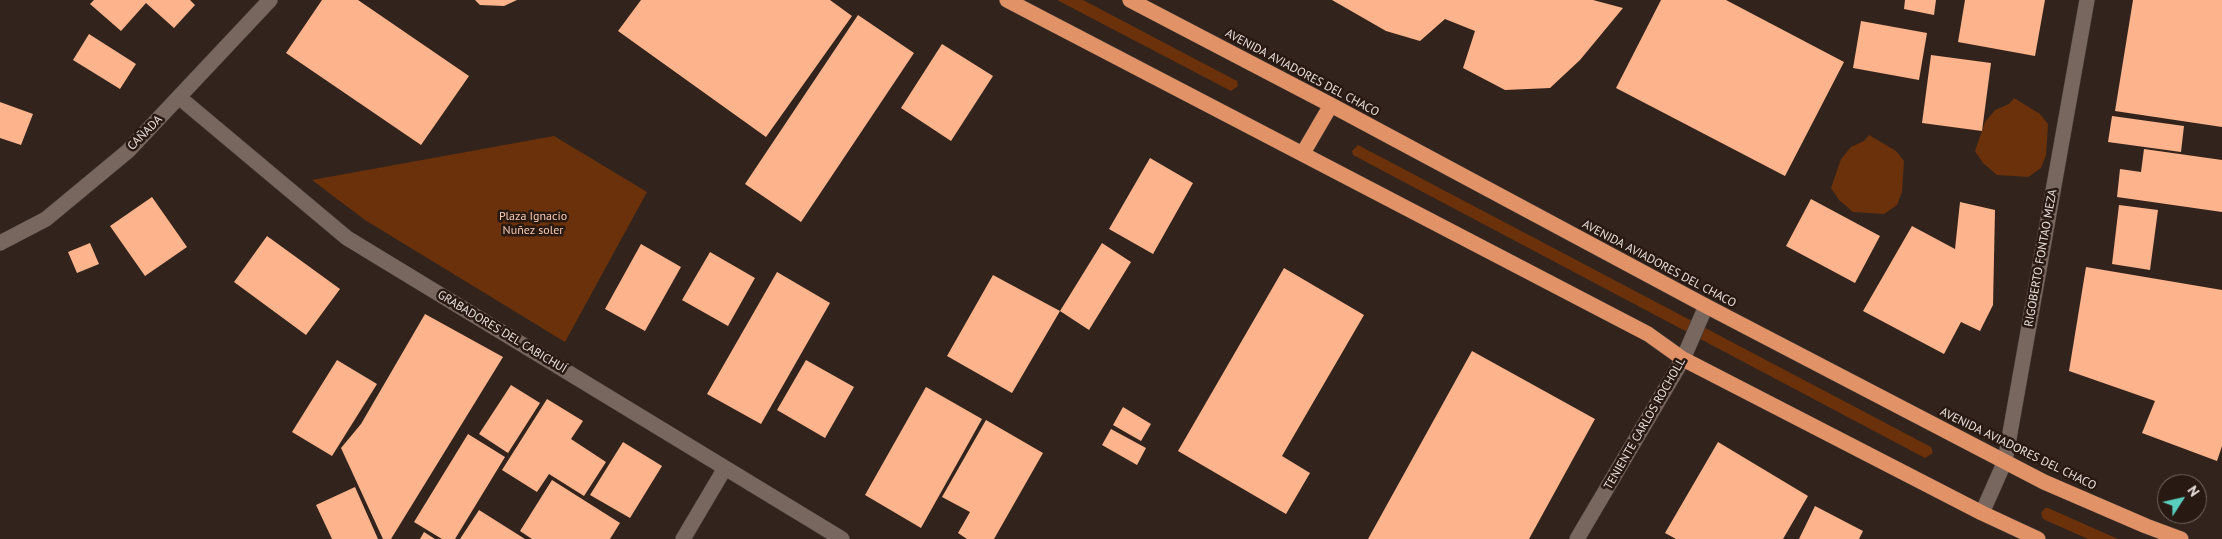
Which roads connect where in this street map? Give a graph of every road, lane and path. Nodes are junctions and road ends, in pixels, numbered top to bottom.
1 (270, 0) edge
2 (1007, 0) edge
3 (1130, 0) edge
4 (2087, 0) edge
5 (180, 98) junction
6 (1331, 105) junction
7 (1303, 154) junction
8 (0, 243) edge
9 (1706, 306) junction
10 (1683, 359) junction
11 (2005, 461) junction
12 (725, 468) junction
13 (1982, 513) junction
14 (682, 539) edge
15 (842, 539) edge
16 (1578, 539) edge
17 (2038, 539) edge
18 (2181, 539) edge

1 - 5 street, CAÑADA
2 - 7 highway
3 - 6 highway, AVENIDA AVIADORES DEL CHACO
4 - 11 street, RIGOBERTO FONTAO MEZA
5 - 8 street, CAÑADA
5 - 12 street, GRABADORES DEL CABICHUÍ
6 - 7 highway
6 - 9 highway, AVENIDA AVIADORES DEL CHACO
7 - 10 highway
9 - 10 street, TENIENTE CARLOS ROCHOLL
9 - 11 highway, AVENIDA AVIADORES DEL CHACO
10 - 13 highway
10 - 16 street, TENIENTE CARLOS ROCHOLL
11 - 13 street, RIGOBERTO FONTAO MEZA
11 - 18 highway, AVENIDA AVIADORES DEL CHACO
12 - 14 street
12 - 15 street, GRABADORES DEL CABICHUÍ
13 - 17 highway

